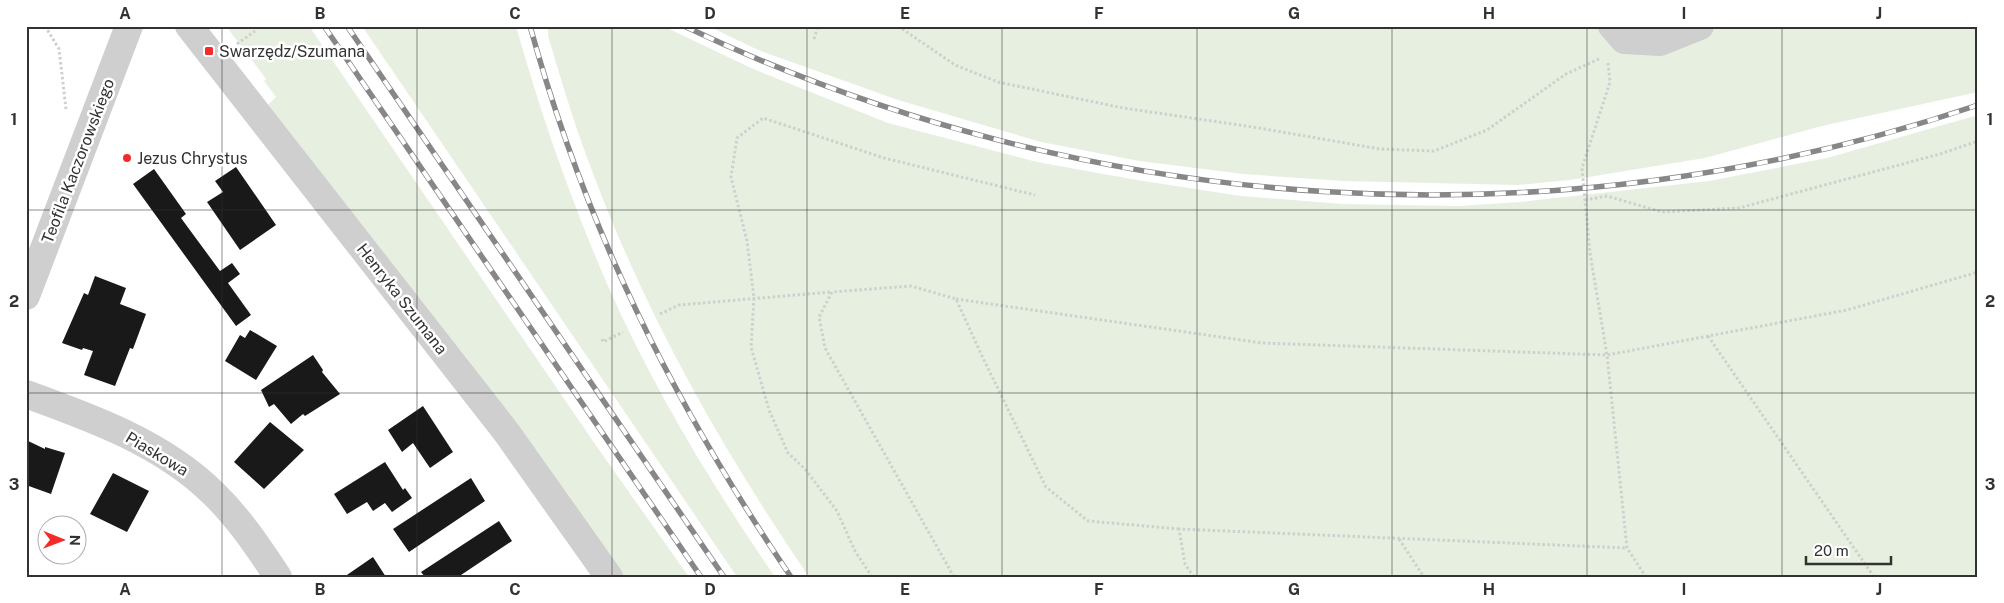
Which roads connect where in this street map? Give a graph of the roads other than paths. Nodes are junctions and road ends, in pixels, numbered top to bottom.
1 (129, 26) edge
2 (189, 26) edge
3 (1700, 26) edge
4 (1614, 40) edge
5 (26, 296) edge
6 (26, 394) edge
7 (278, 577) edge
8 (609, 577) edge

1 - 5 street, Teofila Kaczorowskiego
2 - 8 street, Henryka Szumana
3 - 4 street
6 - 7 street, Piaskowa

